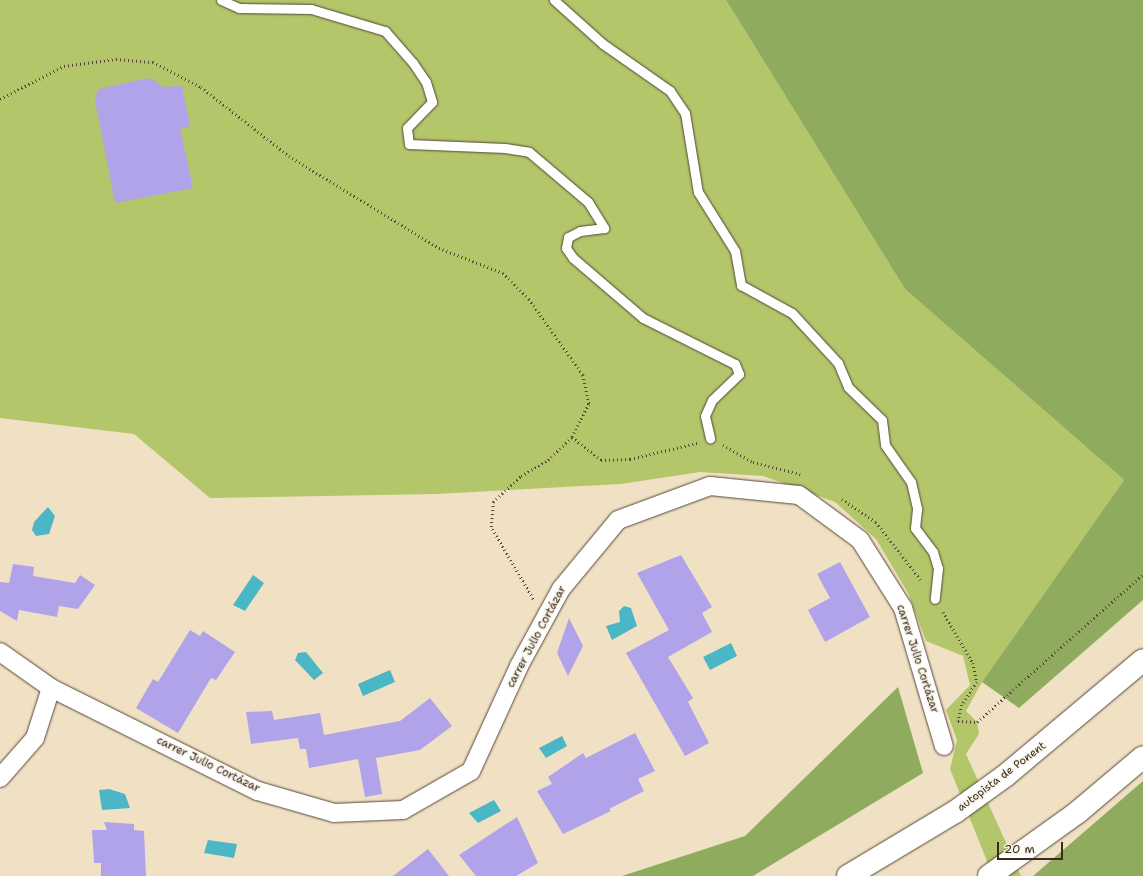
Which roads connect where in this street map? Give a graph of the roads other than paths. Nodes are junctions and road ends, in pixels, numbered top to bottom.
1 (221, 0) edge
2 (554, 0) edge
3 (710, 438) road end
4 (935, 599) road end
5 (0, 652) edge
6 (1143, 660) edge
7 (51, 688) junction
8 (944, 746) dead end
9 (1143, 757) edge
10 (0, 778) edge
11 (848, 876) edge
12 (989, 876) edge

1 - 3 lane
2 - 4 lane
5 - 7 street, carrer Julio Cortázar
6 - 11 highway, autopista de Ponent
7 - 8 street, carrer Julio Cortázar
7 - 10 street
9 - 12 highway

